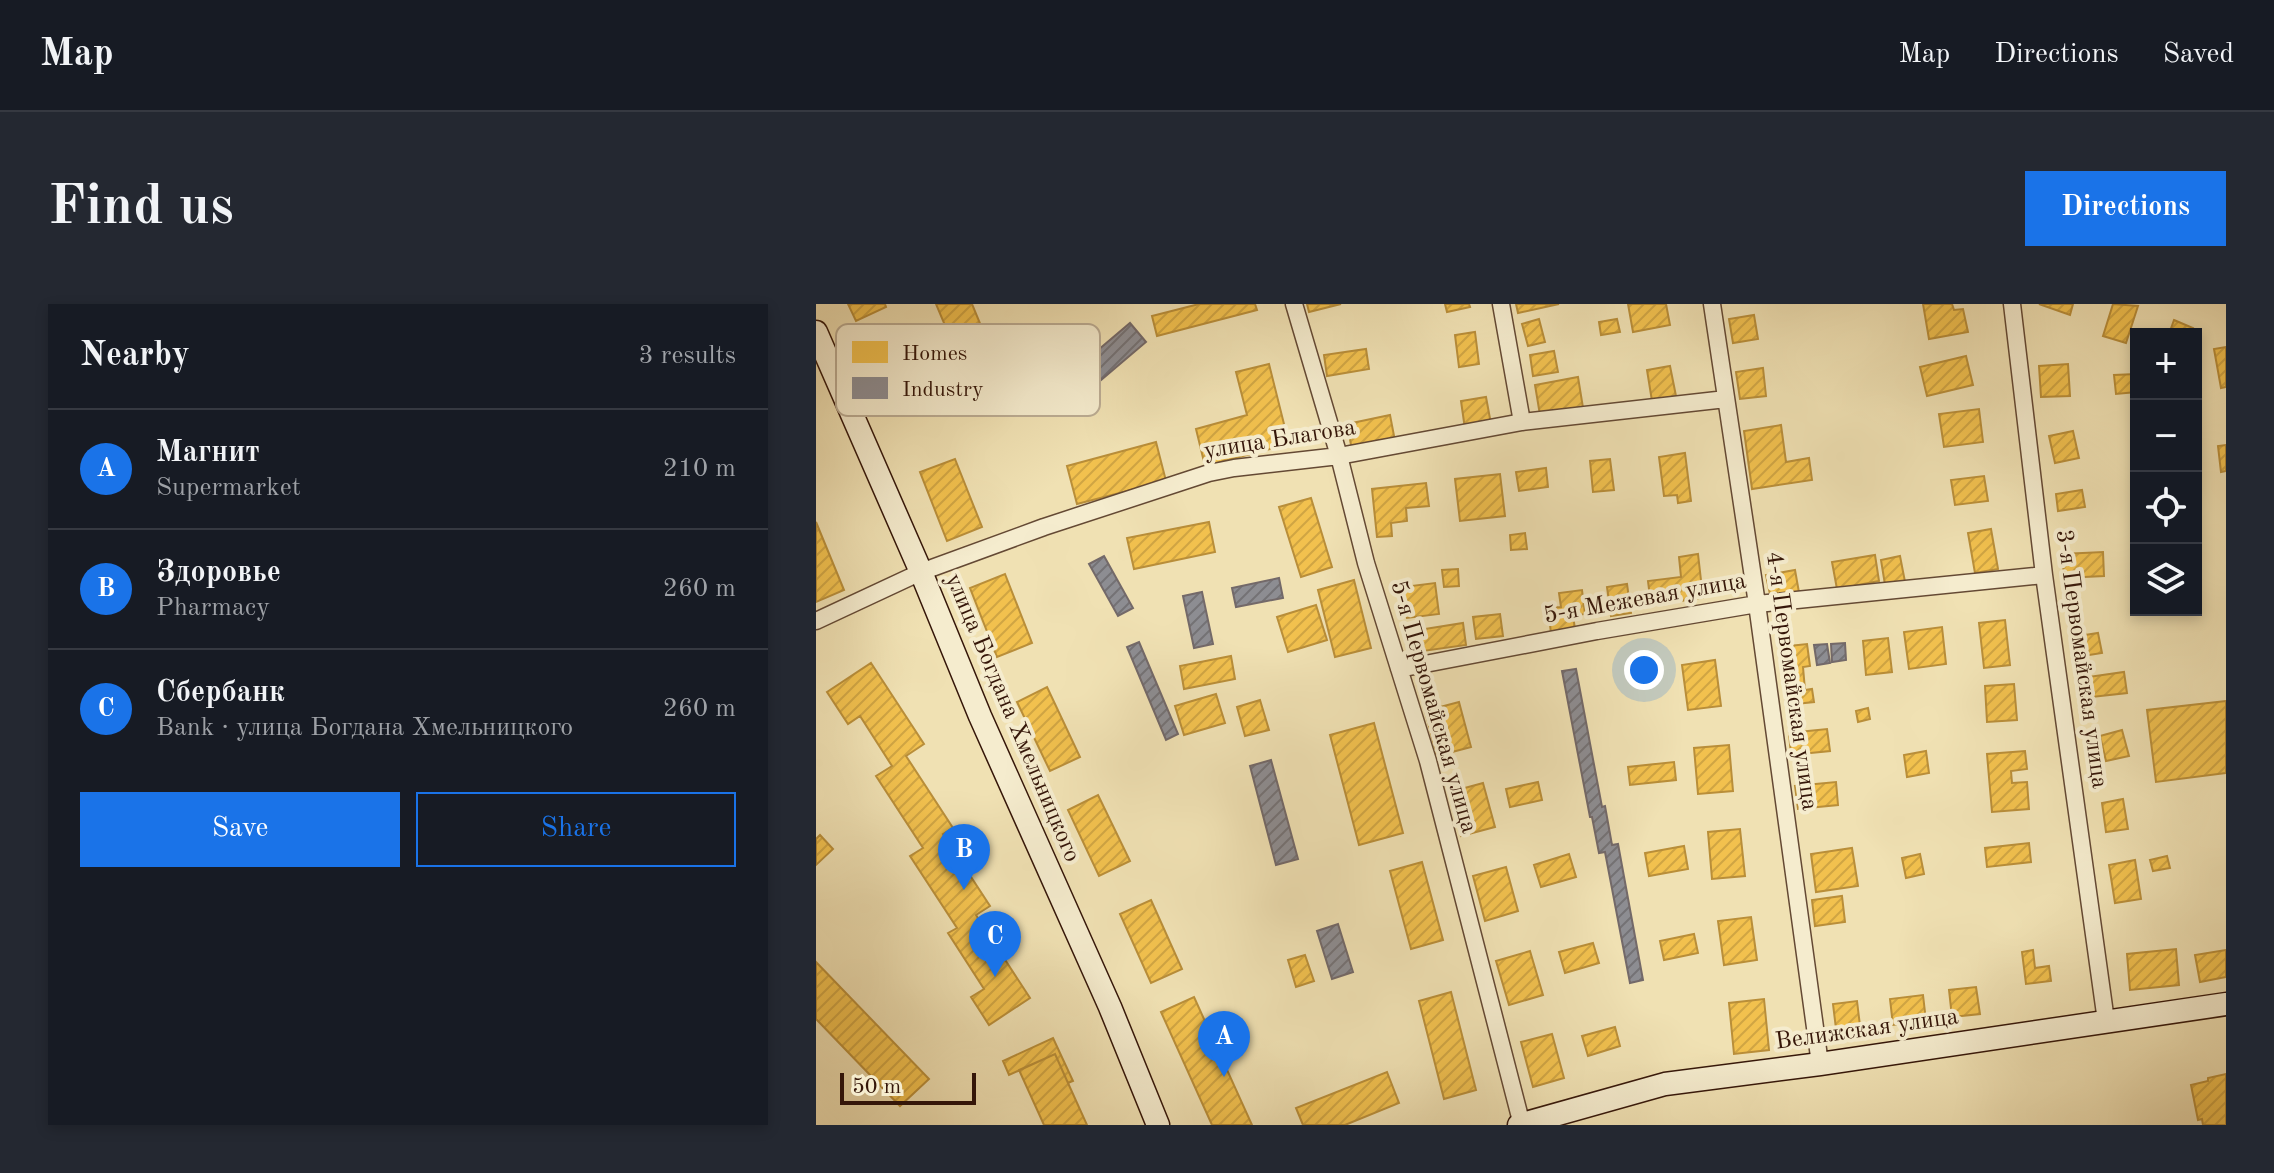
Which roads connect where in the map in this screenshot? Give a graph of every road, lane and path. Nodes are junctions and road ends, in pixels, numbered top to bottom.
1 (1294, 304) edge
2 (1501, 304) edge
3 (1712, 304) edge
4 (2012, 304) edge
5 (816, 332) edge
6 (836, 378) edge
7 (1726, 399) junction
8 (853, 416) edge
9 (1522, 422) junction
10 (1339, 456) junction
11 (921, 572) junction
12 (2044, 575) junction
13 (1757, 604) junction
14 (816, 621) edge
15 (1399, 669) junction
16 (2226, 1004) edge
17 (2106, 1021) junction
18 (1820, 1064) junction
19 (1158, 1125) edge
20 (1521, 1125) edge

1 - 10 street, 5-я Первомайская улица
2 - 9 street
3 - 7 street, 4-я Первомайская улица
4 - 12 street, 3-я Первомайская улица
5 - 6 main road, улица Богдана Хмельницкого
7 - 9 street, улица Благова
7 - 13 street, 4-я Первомайская улица
8 - 11 main road, улица Богдана Хмельницкого
9 - 10 street, улица Благова
10 - 11 street, улица Благова
10 - 15 street, 5-я Первомайская улица
11 - 14 street, улица Благова
11 - 19 main road, улица Богдана Хмельницкого
12 - 13 street, 5-я Межевая улица
12 - 17 street, 3-я Первомайская улица
13 - 15 street, 5-я Межевая улица
13 - 18 street, 4-я Первомайская улица
15 - 20 street, 5-я Первомайская улица
16 - 17 main road, Велижская улица
17 - 18 main road, Велижская улица
18 - 20 main road, Велижская улица

